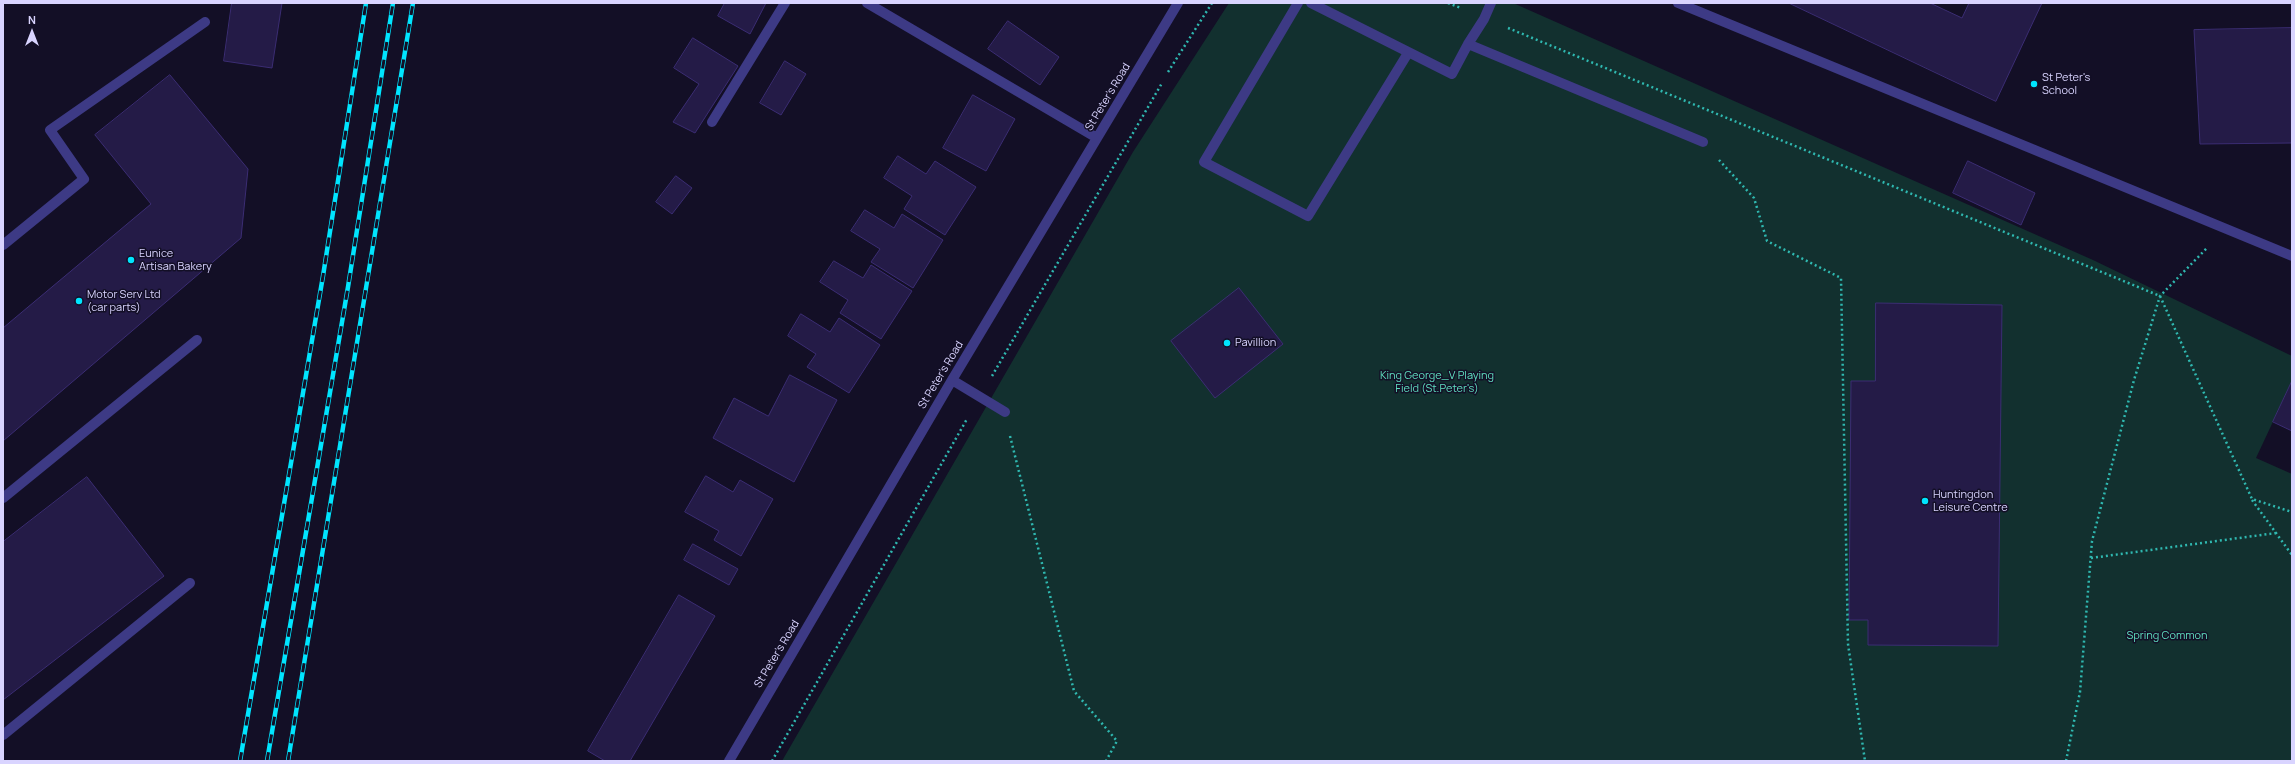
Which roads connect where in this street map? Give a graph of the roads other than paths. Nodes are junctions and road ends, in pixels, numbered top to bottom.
1 (785, 3) edge
2 (867, 3) edge
3 (1178, 3) edge
4 (1298, 3) edge
5 (1311, 3) edge
6 (1491, 3) edge
7 (1678, 3) edge
8 (205, 22) dead end
9 (1468, 44) junction
10 (1408, 53) junction
11 (712, 122) dead end
12 (1097, 138) junction
13 (1703, 142) road end
14 (3, 245) edge
15 (2292, 256) edge
16 (197, 340) dead end
17 (952, 380) junction
18 (1005, 412) road end
19 (3, 498) edge
20 (190, 583) dead end
21 (3, 735) edge
22 (729, 761) edge

1 - 11 street
2 - 12 street
3 - 12 street, St Peter's Road
4 - 10 street
5 - 10 street
6 - 9 street
7 - 15 street
8 - 14 street
9 - 10 street
9 - 13 street
12 - 17 street, St Peter's Road
16 - 19 street
17 - 18 street
17 - 22 street, St Peter's Road
20 - 21 street

